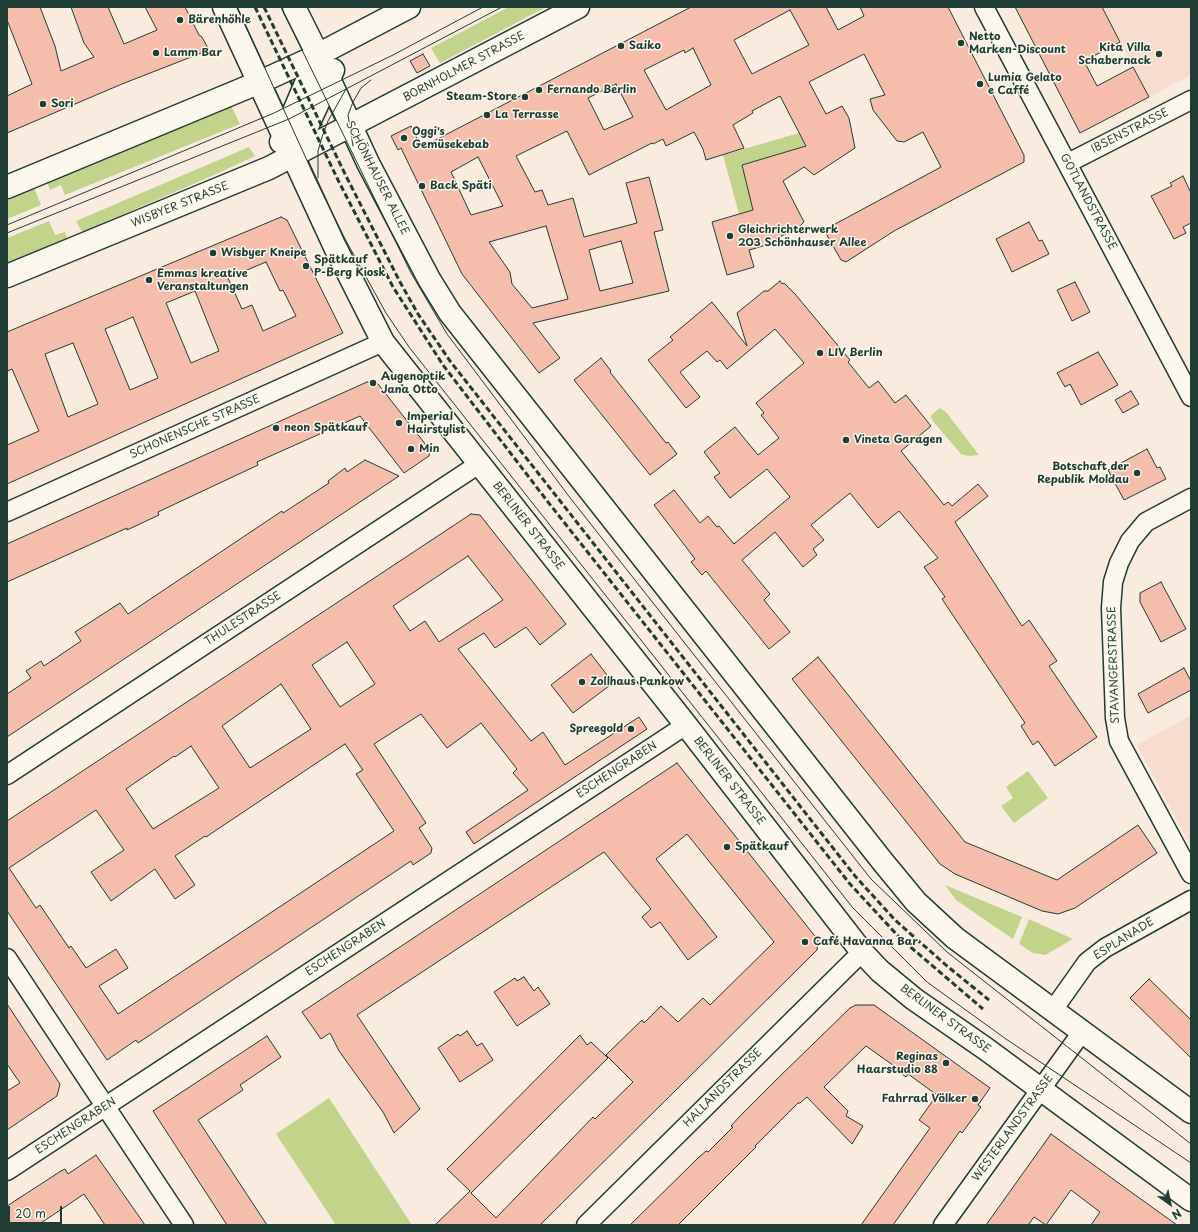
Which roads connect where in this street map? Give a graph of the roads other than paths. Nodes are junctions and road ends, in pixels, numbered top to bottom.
1 (224, 7) edge
2 (294, 7) edge
3 (409, 7) edge
4 (578, 7) edge
5 (984, 7) edge
6 (347, 40) junction
7 (318, 55) junction
8 (329, 80) junction
9 (260, 82) junction
10 (1191, 100) edge
11 (351, 127) junction
12 (284, 134) junction
13 (294, 155) junction
14 (1068, 163) junction
15 (270, 168) junction
16 (7, 187) edge
17 (7, 276) edge
18 (383, 342) junction
19 (1191, 398) edge
20 (479, 464) junction
21 (1191, 498) edge
22 (7, 512) edge
23 (686, 725) junction
24 (7, 775) edge
25 (1191, 874) edge
26 (1191, 900) edge
27 (862, 952) junction
28 (7, 958) edge
29 (1053, 1010) junction
30 (1082, 1032) junction
31 (1040, 1089) junction
32 (105, 1106) junction
33 (1191, 1112) edge
34 (7, 1171) edge
35 (1191, 1200) edge
36 (184, 1225) edge
37 (586, 1225) edge
38 (943, 1225) edge

1 - 9 main road
2 - 7 main road, SCHÖNHAUSER ALLEE
3 - 6 main road
4 - 11 main road, BORNHOLMER STRASSE
5 - 14 street, GOTLANDSTRASSE
6 - 7 main road
6 - 8 main road
7 - 8 main road, SCHÖNHAUSER ALLEE
7 - 9 main road
7 - 12 main road
8 - 11 main road, SCHÖNHAUSER ALLEE
8 - 13 main road
9 - 12 main road
9 - 16 main road
10 - 14 street, IBSENSTRASSE
11 - 13 main road, WISBYER STRASSE
11 - 29 main road, SCHÖNHAUSER ALLEE
12 - 13 main road
12 - 15 main road
13 - 15 main road, WISBYER STRASSE
13 - 18 main road
14 - 19 street, GOTLANDSTRASSE
15 - 17 main road, WISBYER STRASSE
18 - 20 main road, BERLINER STRASSE
18 - 22 street, SCHONENSCHE STRASSE
20 - 23 main road, BERLINER STRASSE
20 - 24 street, THULESTRASSE
21 - 25 street, STAVANGERSTRASSE
23 - 27 main road, BERLINER STRASSE
23 - 32 street, ESCHENGRABEN
26 - 29 street, ESPLANADE
27 - 31 main road, BERLINER STRASSE
27 - 37 street, HALLANDSTRASSE
28 - 32 street
29 - 30 main road
30 - 31 street, WESTERLANDSTRASSE
30 - 33 main road
31 - 35 main road, BERLINER STRASSE
31 - 38 street, WESTERLANDSTRASSE
32 - 34 street, ESCHENGRABEN
32 - 36 street

